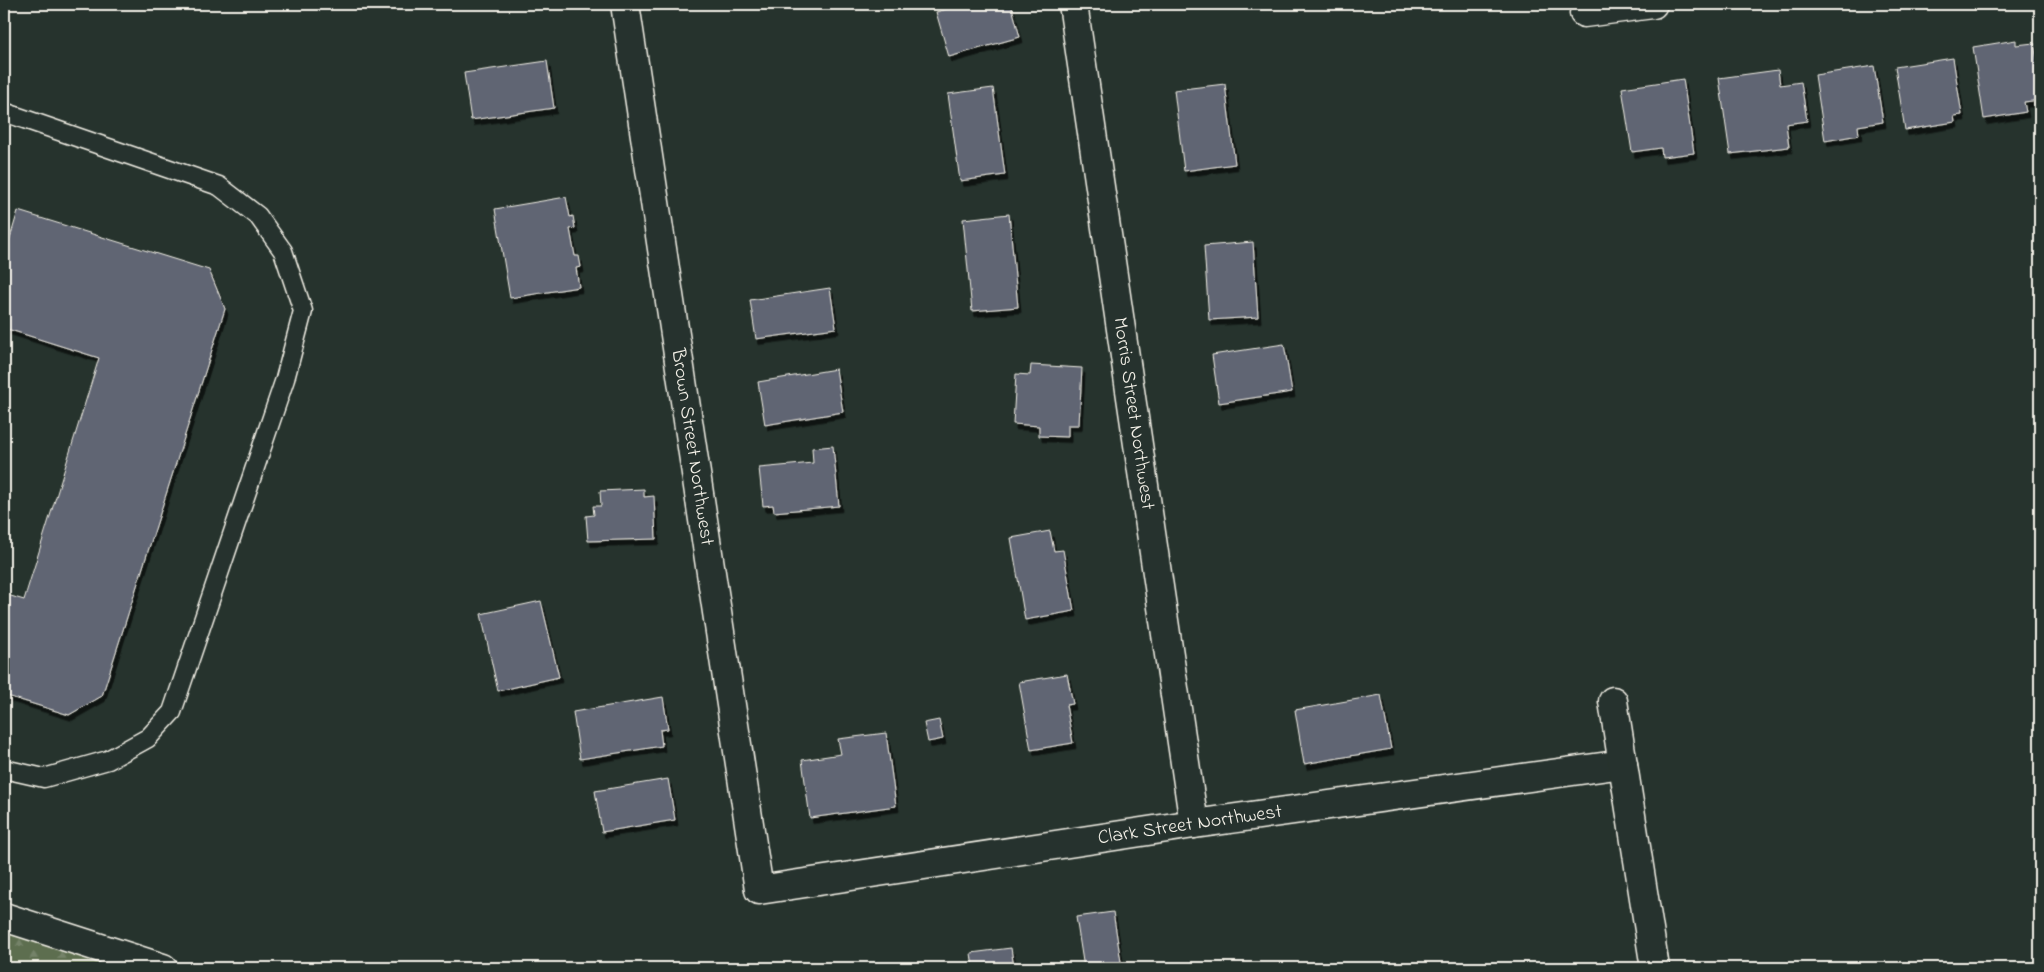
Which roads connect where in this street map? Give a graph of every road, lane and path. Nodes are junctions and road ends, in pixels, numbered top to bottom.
1 (625, 4) edge
2 (1073, 4) edge
3 (1653, 4) edge
4 (1584, 13) dead end
5 (4, 112) edge
6 (1613, 701) dead end
7 (1623, 764) junction
8 (4, 769) edge
9 (1194, 824) junction
10 (760, 890) joint
11 (4, 917) edge
12 (163, 968) edge
13 (1655, 968) edge

1 - 10 street, Brown Street Northwest
2 - 9 street, Morris Street Northwest
3 - 4 street
5 - 8 lane
6 - 7 street
7 - 9 street, Clark Street Northwest
7 - 13 street
9 - 10 street, Clark Street Northwest
11 - 12 street

